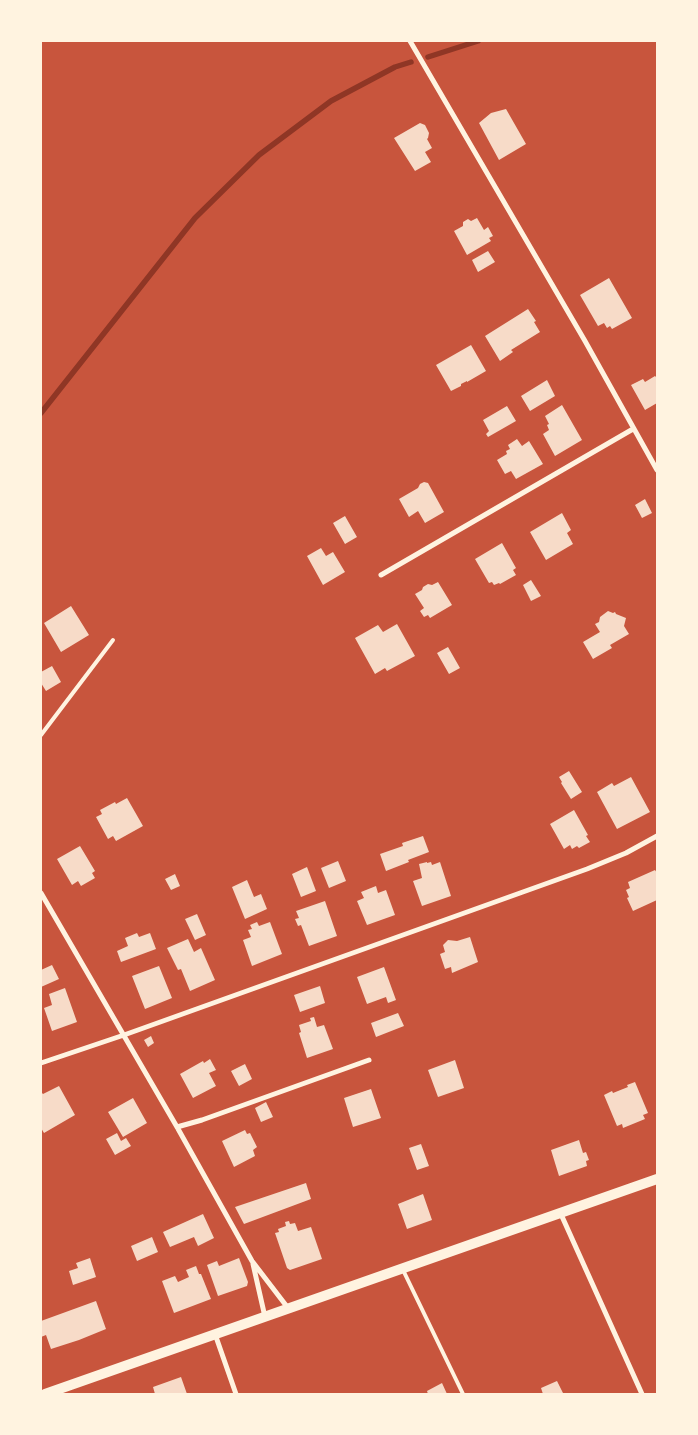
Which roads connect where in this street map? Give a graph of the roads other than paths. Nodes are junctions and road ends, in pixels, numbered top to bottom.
1 (410, 41) edge
2 (633, 429) junction
3 (657, 470) edge
4 (381, 575) dead end
5 (113, 640) dead end
6 (41, 735) edge
7 (657, 836) edge
8 (41, 893) edge
9 (124, 1035) junction
10 (369, 1060) dead end
11 (41, 1063) edge
12 (177, 1127) junction
13 (657, 1179) edge
14 (559, 1212) junction
15 (252, 1261) junction
16 (402, 1268) junction
17 (288, 1308) junction
18 (265, 1317) junction
19 (215, 1334) junction
20 (45, 1394) edge
21 (236, 1394) edge
22 (463, 1394) edge
23 (642, 1394) edge

1 - 2 street
2 - 3 street
2 - 4 street
5 - 6 lane
7 - 9 street
8 - 9 street
9 - 11 street
9 - 12 street
10 - 12 street
12 - 15 street
13 - 14 main road
14 - 16 main road
14 - 23 street
15 - 17 street
15 - 18 street
16 - 17 main road
16 - 22 lane
17 - 18 main road
18 - 19 main road
19 - 20 main road
19 - 21 street

